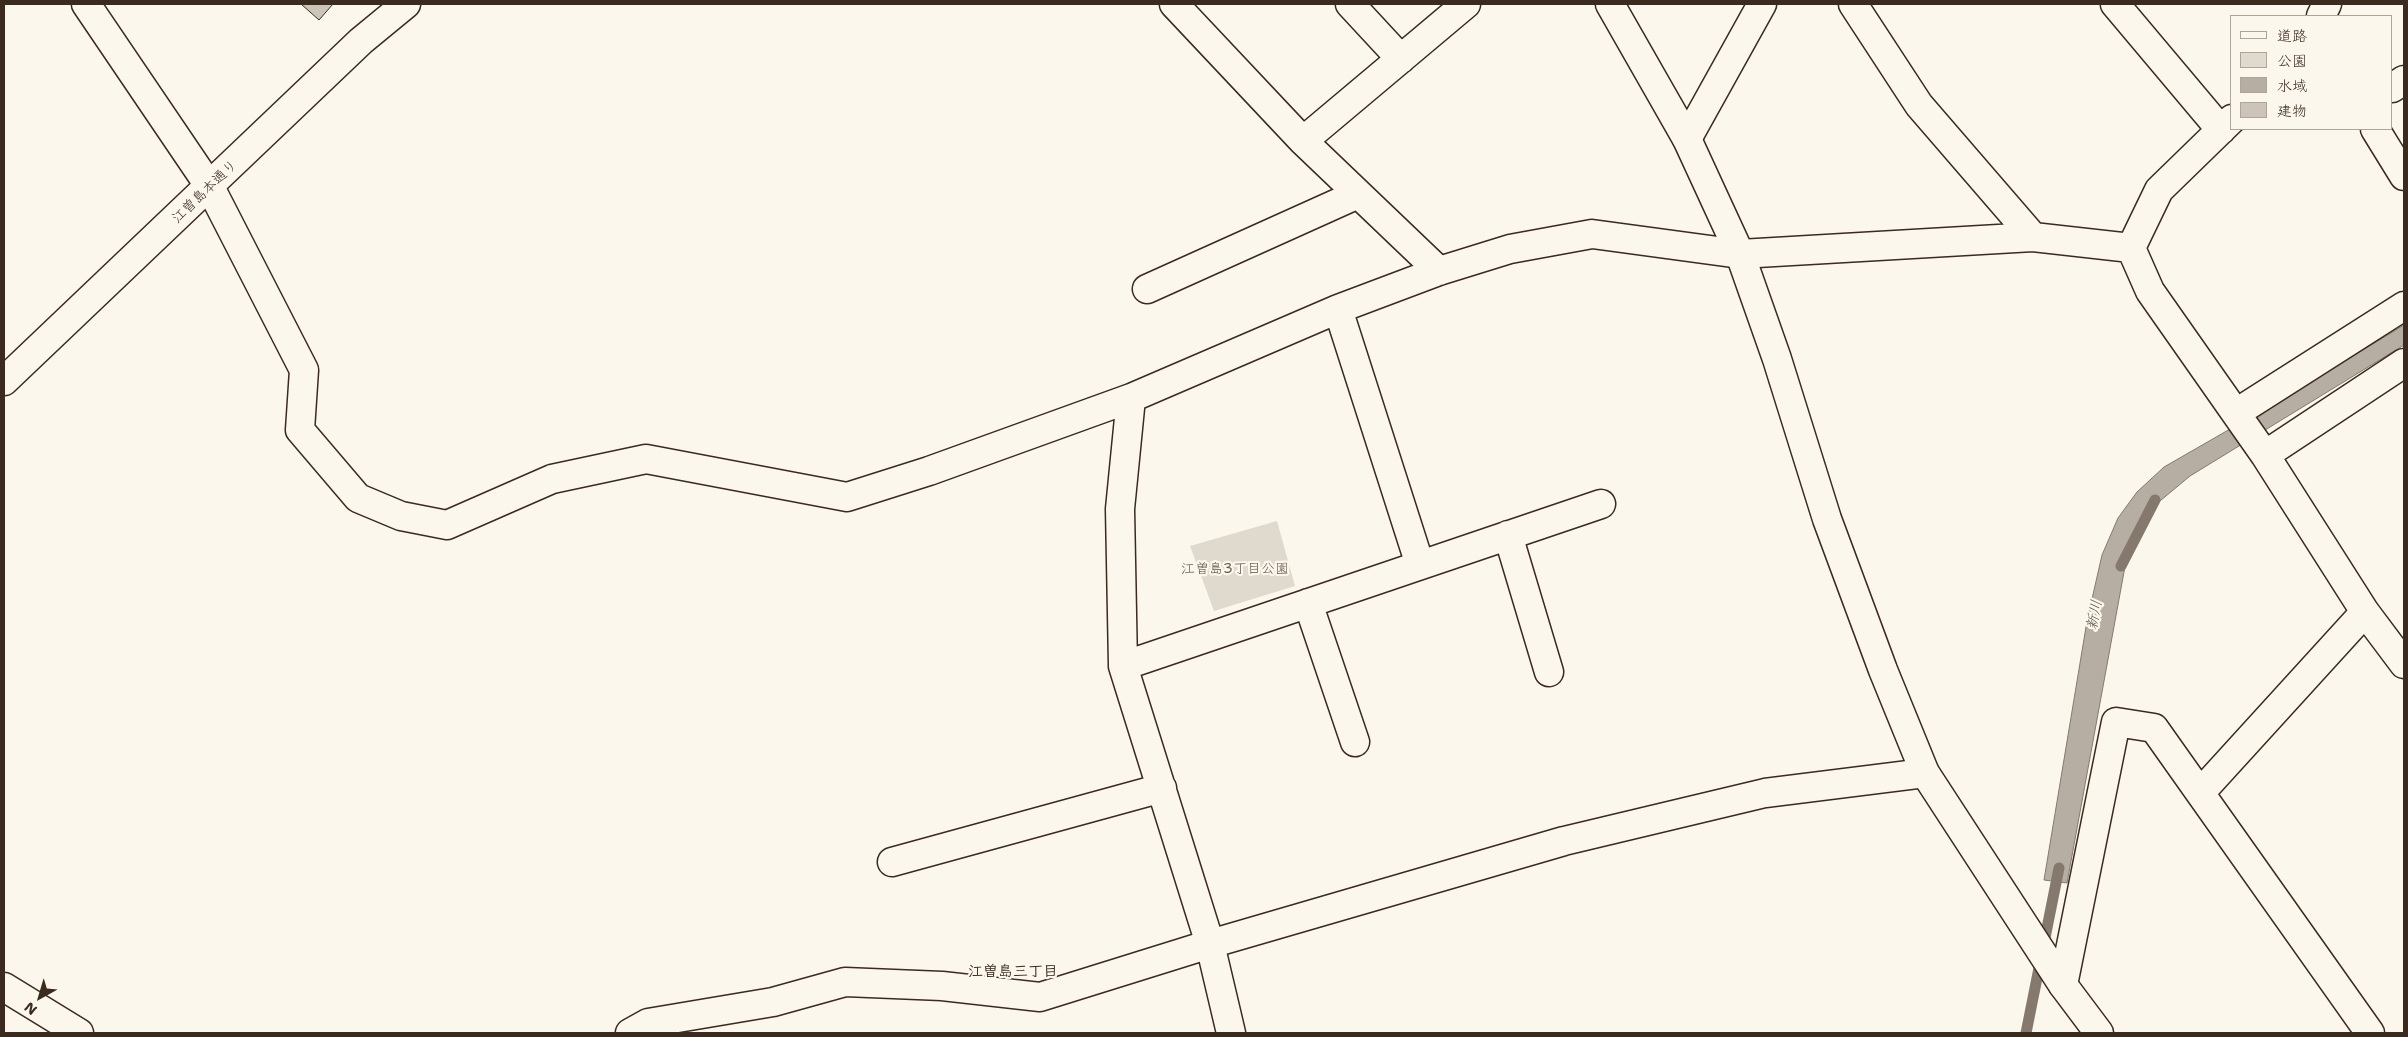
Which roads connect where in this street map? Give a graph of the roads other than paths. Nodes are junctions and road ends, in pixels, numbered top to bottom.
1 (86, 4) edge
2 (406, 4) edge
3 (1350, 4) edge
4 (1466, 4) edge
5 (1610, 4) edge
6 (1762, 4) edge
7 (1853, 4) edge
8 (2115, 4) edge
9 (1176, 5) edge
10 (1401, 59) junction
11 (2404, 80) edge
12 (2393, 87) edge
13 (2226, 125) edge
14 (2376, 130) edge
15 (1687, 139) junction
16 (1303, 141) junction
17 (2404, 176) edge
18 (210, 187) junction
19 (1358, 194) junction
20 (2033, 237) junction
21 (2131, 248) junction
22 (1740, 254) junction
23 (1439, 271) junction
24 (1146, 289) dead end
25 (2404, 306) edge
26 (1338, 309) junction
27 (2404, 363) edge
28 (4, 381) edge
29 (1131, 398) junction
30 (2236, 413) junction
31 (2265, 455) junction
32 (1601, 504) dead end
33 (1508, 535) junction
34 (1420, 565) junction
35 (1308, 603) junction
36 (2365, 612) junction
37 (2404, 664) edge
38 (1123, 666) junction
39 (1549, 672) dead end
40 (1355, 742) dead end
41 (1925, 773) junction
42 (1162, 788) junction
43 (2201, 792) junction
44 (892, 862) dead end
45 (1210, 944) junction
46 (2064, 985) junction
47 (4, 987) edge
48 (79, 1033) edge
49 (630, 1033) edge
50 (1231, 1033) edge
51 (2099, 1033) edge
52 (2370, 1033) edge

1 - 18 street
2 - 18 street, 江曽島本通り
3 - 10 street
4 - 10 street
5 - 15 street
6 - 15 street
7 - 20 street
8 - 13 street
9 - 16 street
10 - 16 street
11 - 12 street
13 - 21 street
14 - 17 street
15 - 22 street
16 - 19 street
18 - 28 street, 江曽島本通り
18 - 29 street
19 - 23 street
19 - 24 street
20 - 21 street
20 - 22 street
21 - 30 street
22 - 23 street
22 - 41 street
23 - 26 street
25 - 30 street
26 - 29 street
26 - 34 street
27 - 31 street
29 - 38 street
30 - 31 street
31 - 36 street
32 - 33 street
33 - 34 street
33 - 39 street
34 - 35 street
35 - 38 street
35 - 40 street
36 - 37 street
36 - 43 street
38 - 42 street
41 - 45 street
41 - 46 street
42 - 44 street
42 - 45 street
43 - 46 street
43 - 52 street
45 - 49 street
45 - 50 street
46 - 51 street
47 - 48 street

